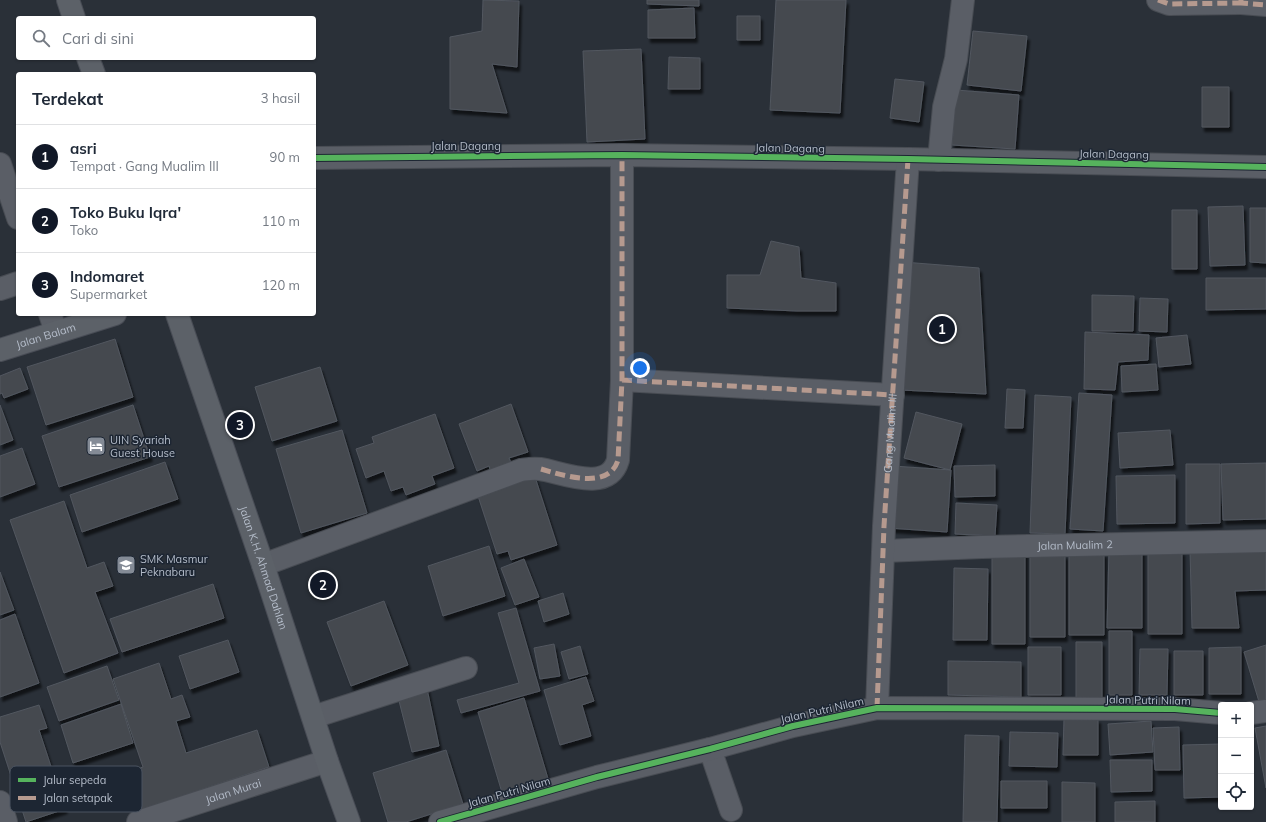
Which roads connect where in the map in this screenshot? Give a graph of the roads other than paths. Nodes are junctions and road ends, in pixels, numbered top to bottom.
1 (68, 0) edge
2 (963, 0) edge
3 (1158, 0) edge
4 (1241, 2) edge
5 (1266, 4) edge
6 (73, 16) edge
7 (89, 60) edge
8 (93, 72) edge
9 (622, 155) junction
10 (316, 158) edge
11 (908, 159) junction
12 (939, 160) junction
13 (0, 164) edge
14 (1266, 167) edge
15 (16, 212) edge
16 (16, 284) edge
17 (0, 289) edge
18 (102, 316) edge
19 (178, 316) edge
20 (53, 323) edge
21 (0, 350) edge
22 (622, 380) junction
23 (893, 395) junction
24 (1266, 541) edge
25 (884, 551) junction
26 (263, 565) junction
27 (466, 668) dead end
28 (877, 708) junction
29 (1266, 711) edge
30 (1218, 713) edge
31 (1254, 713) edge
32 (313, 717) junction
33 (710, 749) junction
34 (328, 761) junction
35 (0, 802) edge
36 (731, 810) dead end
37 (6, 822) edge
38 (138, 822) edge
39 (349, 822) edge
40 (440, 822) edge

1 - 6 main road
2 - 12 street
3 - 4 street
4 - 5 street
7 - 8 main road
9 - 10 street, Jalan Dagang
9 - 11 street, Jalan Dagang
9 - 22 street
11 - 12 street, Jalan Dagang
11 - 23 street, Gang Mualim III
12 - 14 street, Jalan Dagang
13 - 15 street
16 - 17 street
18 - 20 main road, Jalan Balam
19 - 26 main road, Jalan K.H. Ahmad Dahlan
20 - 21 main road, Jalan Balam
22 - 23 street
22 - 26 street
23 - 25 street, Gang Mualim III
24 - 25 street, Jalan Mualim 2
25 - 28 street, Gang Mualim III
26 - 32 main road, Jalan K.H. Ahmad Dahlan
27 - 32 street
28 - 30 street, Jalan Putri Nilam
28 - 33 street, Jalan Putri Nilam
29 - 31 street
32 - 34 main road, Jalan K.H. Ahmad Dahlan
33 - 36 street
33 - 40 street, Jalan Putri Nilam
34 - 38 street, Jalan Murai
34 - 39 main road, Jalan K.H. Ahmad Dahlan
35 - 37 street

